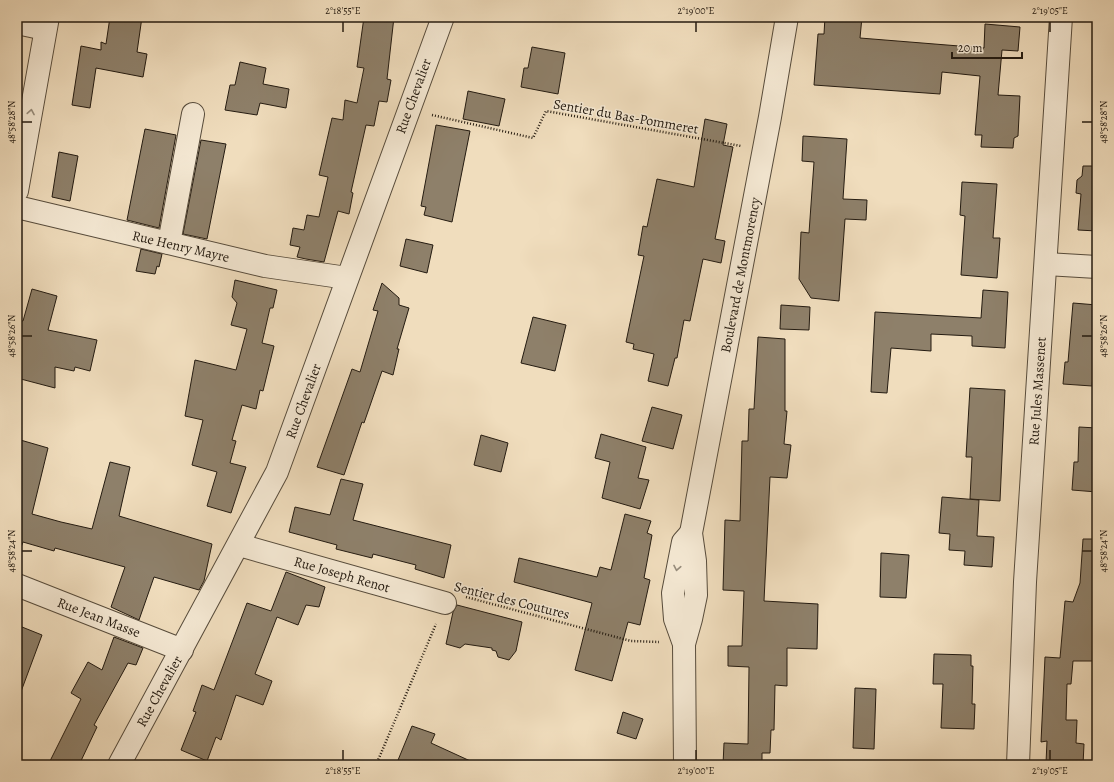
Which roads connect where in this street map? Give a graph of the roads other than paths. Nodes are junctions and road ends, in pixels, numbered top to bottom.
1 (443, 17) edge
2 (787, 17) edge
3 (1061, 17) edge
4 (17, 23) edge
5 (46, 23) edge
6 (193, 114) dead end
7 (17, 191) edge
8 (17, 207) edge
9 (168, 243) junction
10 (1046, 264) junction
11 (1097, 267) edge
12 (347, 278) junction
13 (239, 545) junction
14 (17, 585) edge
15 (445, 603) road end
16 (182, 650) junction
17 (119, 765) edge
18 (685, 765) edge
19 (1018, 765) edge

1 - 12 street, Rue Chevalier
2 - 18 street, Boulevard de Montmorency
3 - 10 street, Rue Jules Massenet
4 - 5 street
7 -> 5 street
6 - 9 street
8 - 9 street, Rue Henry Mayre
9 - 12 street, Rue Henry Mayre
10 - 11 street
10 - 19 street, Rue Jules Massenet
12 - 13 street, Rue Chevalier
13 - 15 street, Rue Joseph Renot
13 - 16 street, Rue Chevalier
14 - 16 street, Rue Jean Masse
16 - 17 street, Rue Chevalier

